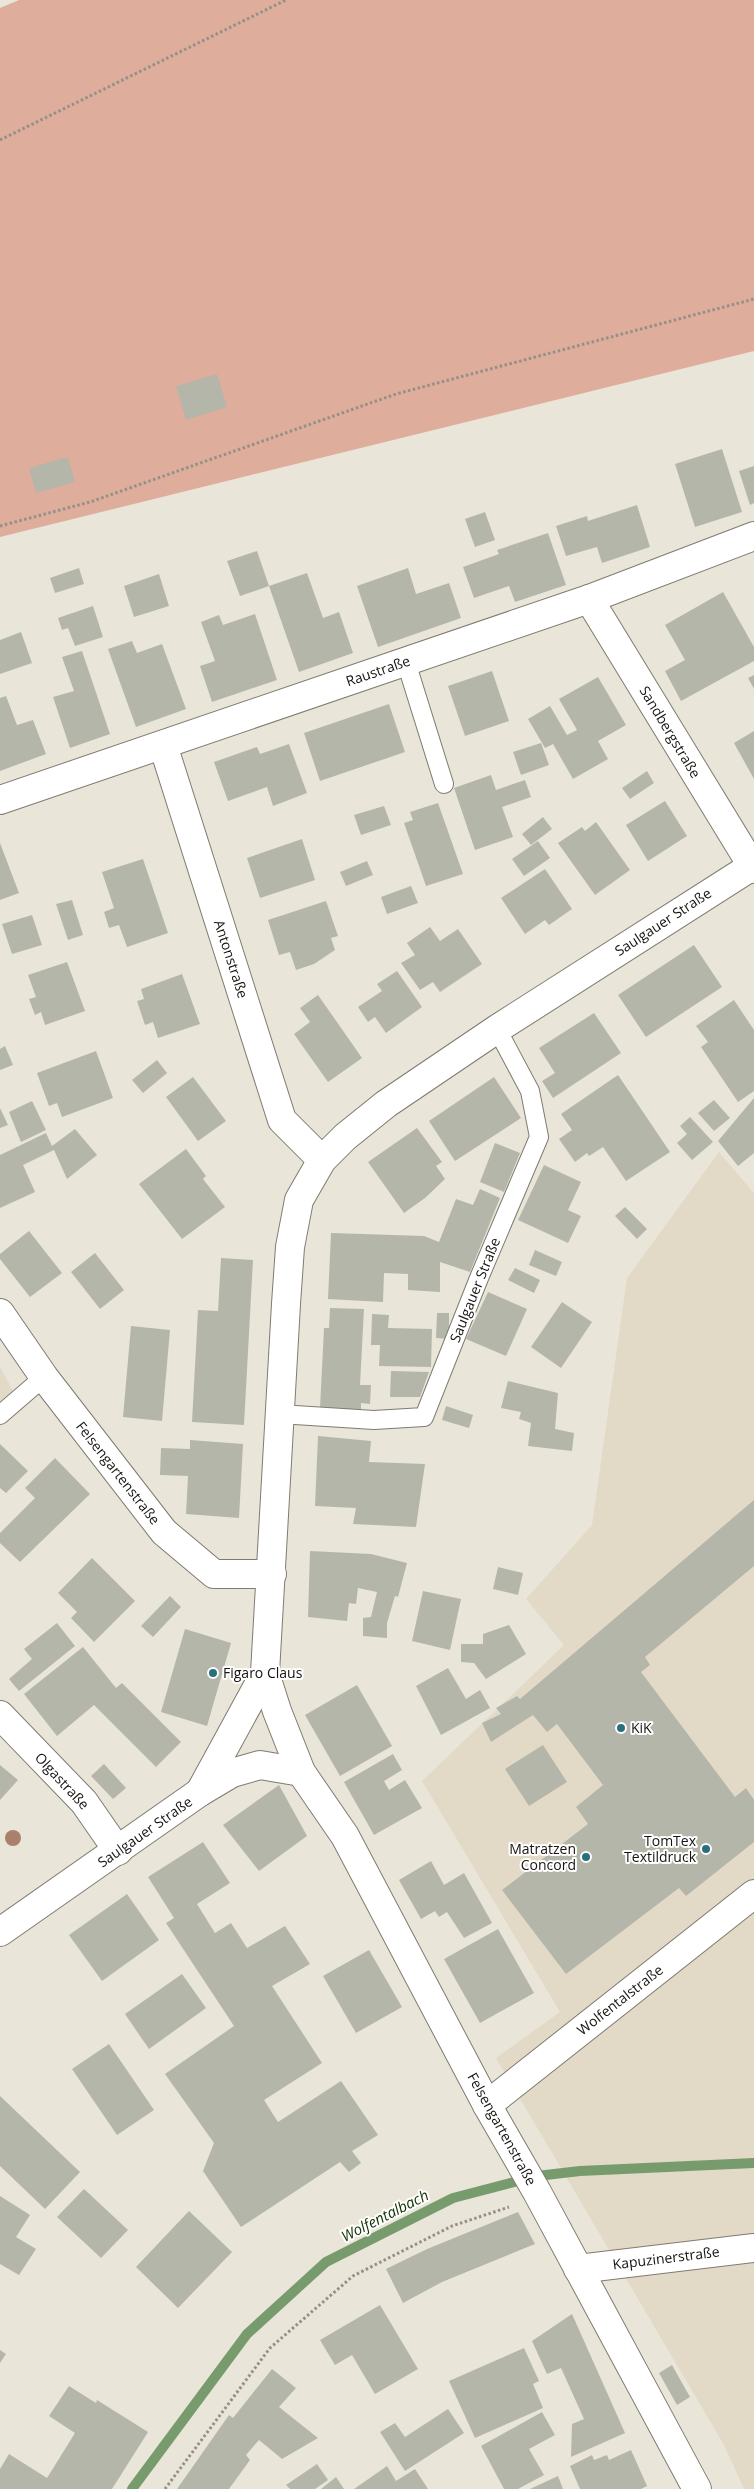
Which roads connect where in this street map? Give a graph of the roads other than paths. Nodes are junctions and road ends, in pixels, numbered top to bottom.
1 (754, 536) edge
2 (589, 599) junction
3 (406, 662) junction
4 (163, 745) junction
5 (444, 784) dead end
6 (0, 800) edge
7 (753, 866) edge
8 (497, 1029) junction
9 (322, 1160) junction
10 (0, 1313) edge
11 (44, 1378) junction
12 (279, 1414) junction
13 (0, 1415) edge
14 (272, 1574) junction
15 (266, 1674) junction
16 (0, 1715) edge
17 (301, 1772) junction
18 (200, 1792) junction
19 (118, 1851) junction
20 (754, 1894) edge
21 (0, 1932) edge
22 (486, 2105) junction
23 (754, 2248) edge
24 (578, 2269) junction
25 (697, 2489) edge

1 - 2 street, Raustraße
2 - 3 street, Raustraße
2 - 7 street, Sandbergstraße
3 - 4 street, Raustraße
3 - 5 lane
4 - 6 street, Raustraße
4 - 9 street, Antonstraße
7 - 8 street, Saulgauer Straße
8 - 9 street, Saulgauer Straße
8 - 12 lane, Saulgauer Straße
9 - 12 street, Saulgauer Straße
10 - 11 street, Felsengartenstraße
11 - 13 lane
11 - 14 street, Felsengartenstraße
12 - 14 street, Saulgauer Straße
14 - 15 street, Saulgauer Straße
15 - 17 street, Felsengartenstraße
15 - 18 street
16 - 19 street, Olgastraße
17 - 18 street, Saulgauer Straße
17 - 22 street, Felsengartenstraße
18 - 19 street, Saulgauer Straße
19 - 21 street, Saulgauer Straße
20 - 22 street, Wolfentalstraße
22 - 24 street, Felsengartenstraße
23 - 24 street, Kapuzinerstraße
24 - 25 street, Felsengartenstraße

